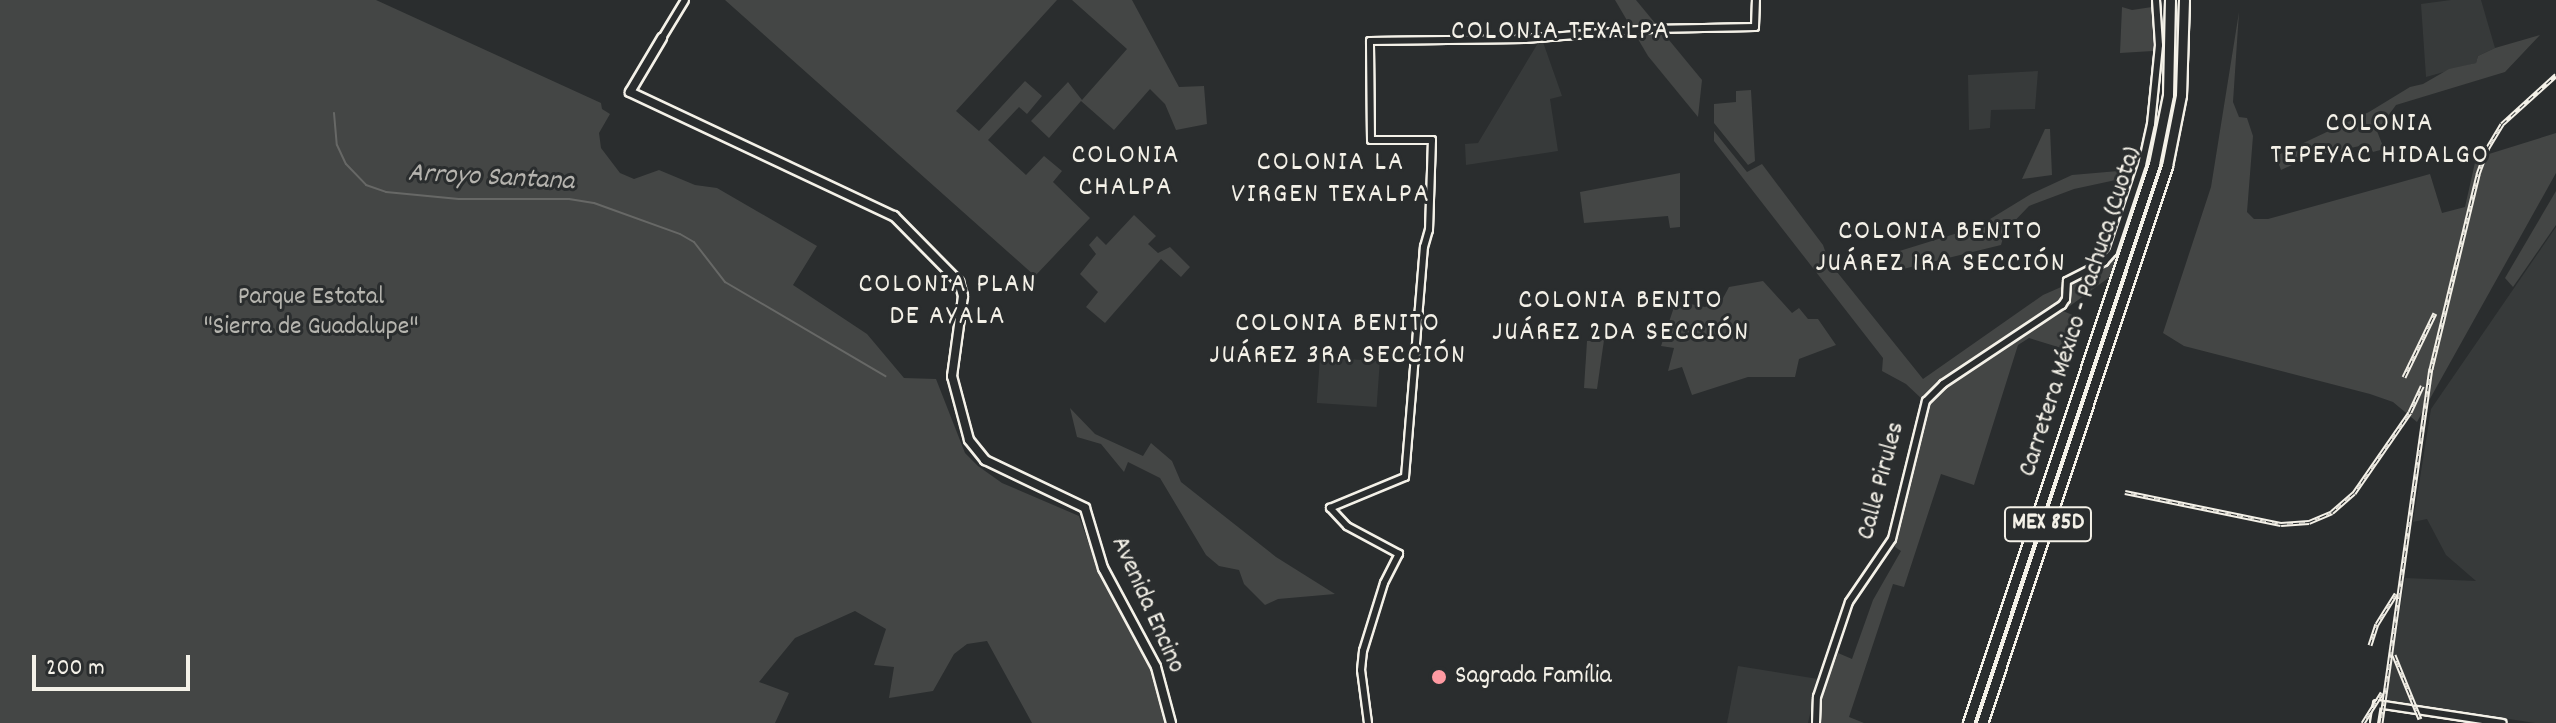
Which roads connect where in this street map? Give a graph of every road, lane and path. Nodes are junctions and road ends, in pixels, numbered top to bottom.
1 (685, 0) edge
2 (1756, 0) edge
3 (2170, 0) edge
4 (2184, 0) edge
5 (2155, 1) edge
6 (662, 38) joint
7 (1171, 723) edge
8 (1368, 723) edge
9 (1816, 723) edge
10 (1968, 723) edge
11 (1982, 723) edge
12 (2374, 723) edge
13 (2503, 723) edge

1 - 6 street
2 - 8 street
3 - 10 highway, Carretera México - Pachuca (Cuota) / MEX 85D
4 - 11 highway, Carretera México - Pachuca (Cuota) / MEX 85D
5 - 9 street, Calle Pirules
6 - 7 main road, Avenida Encino
12 - 13 street

